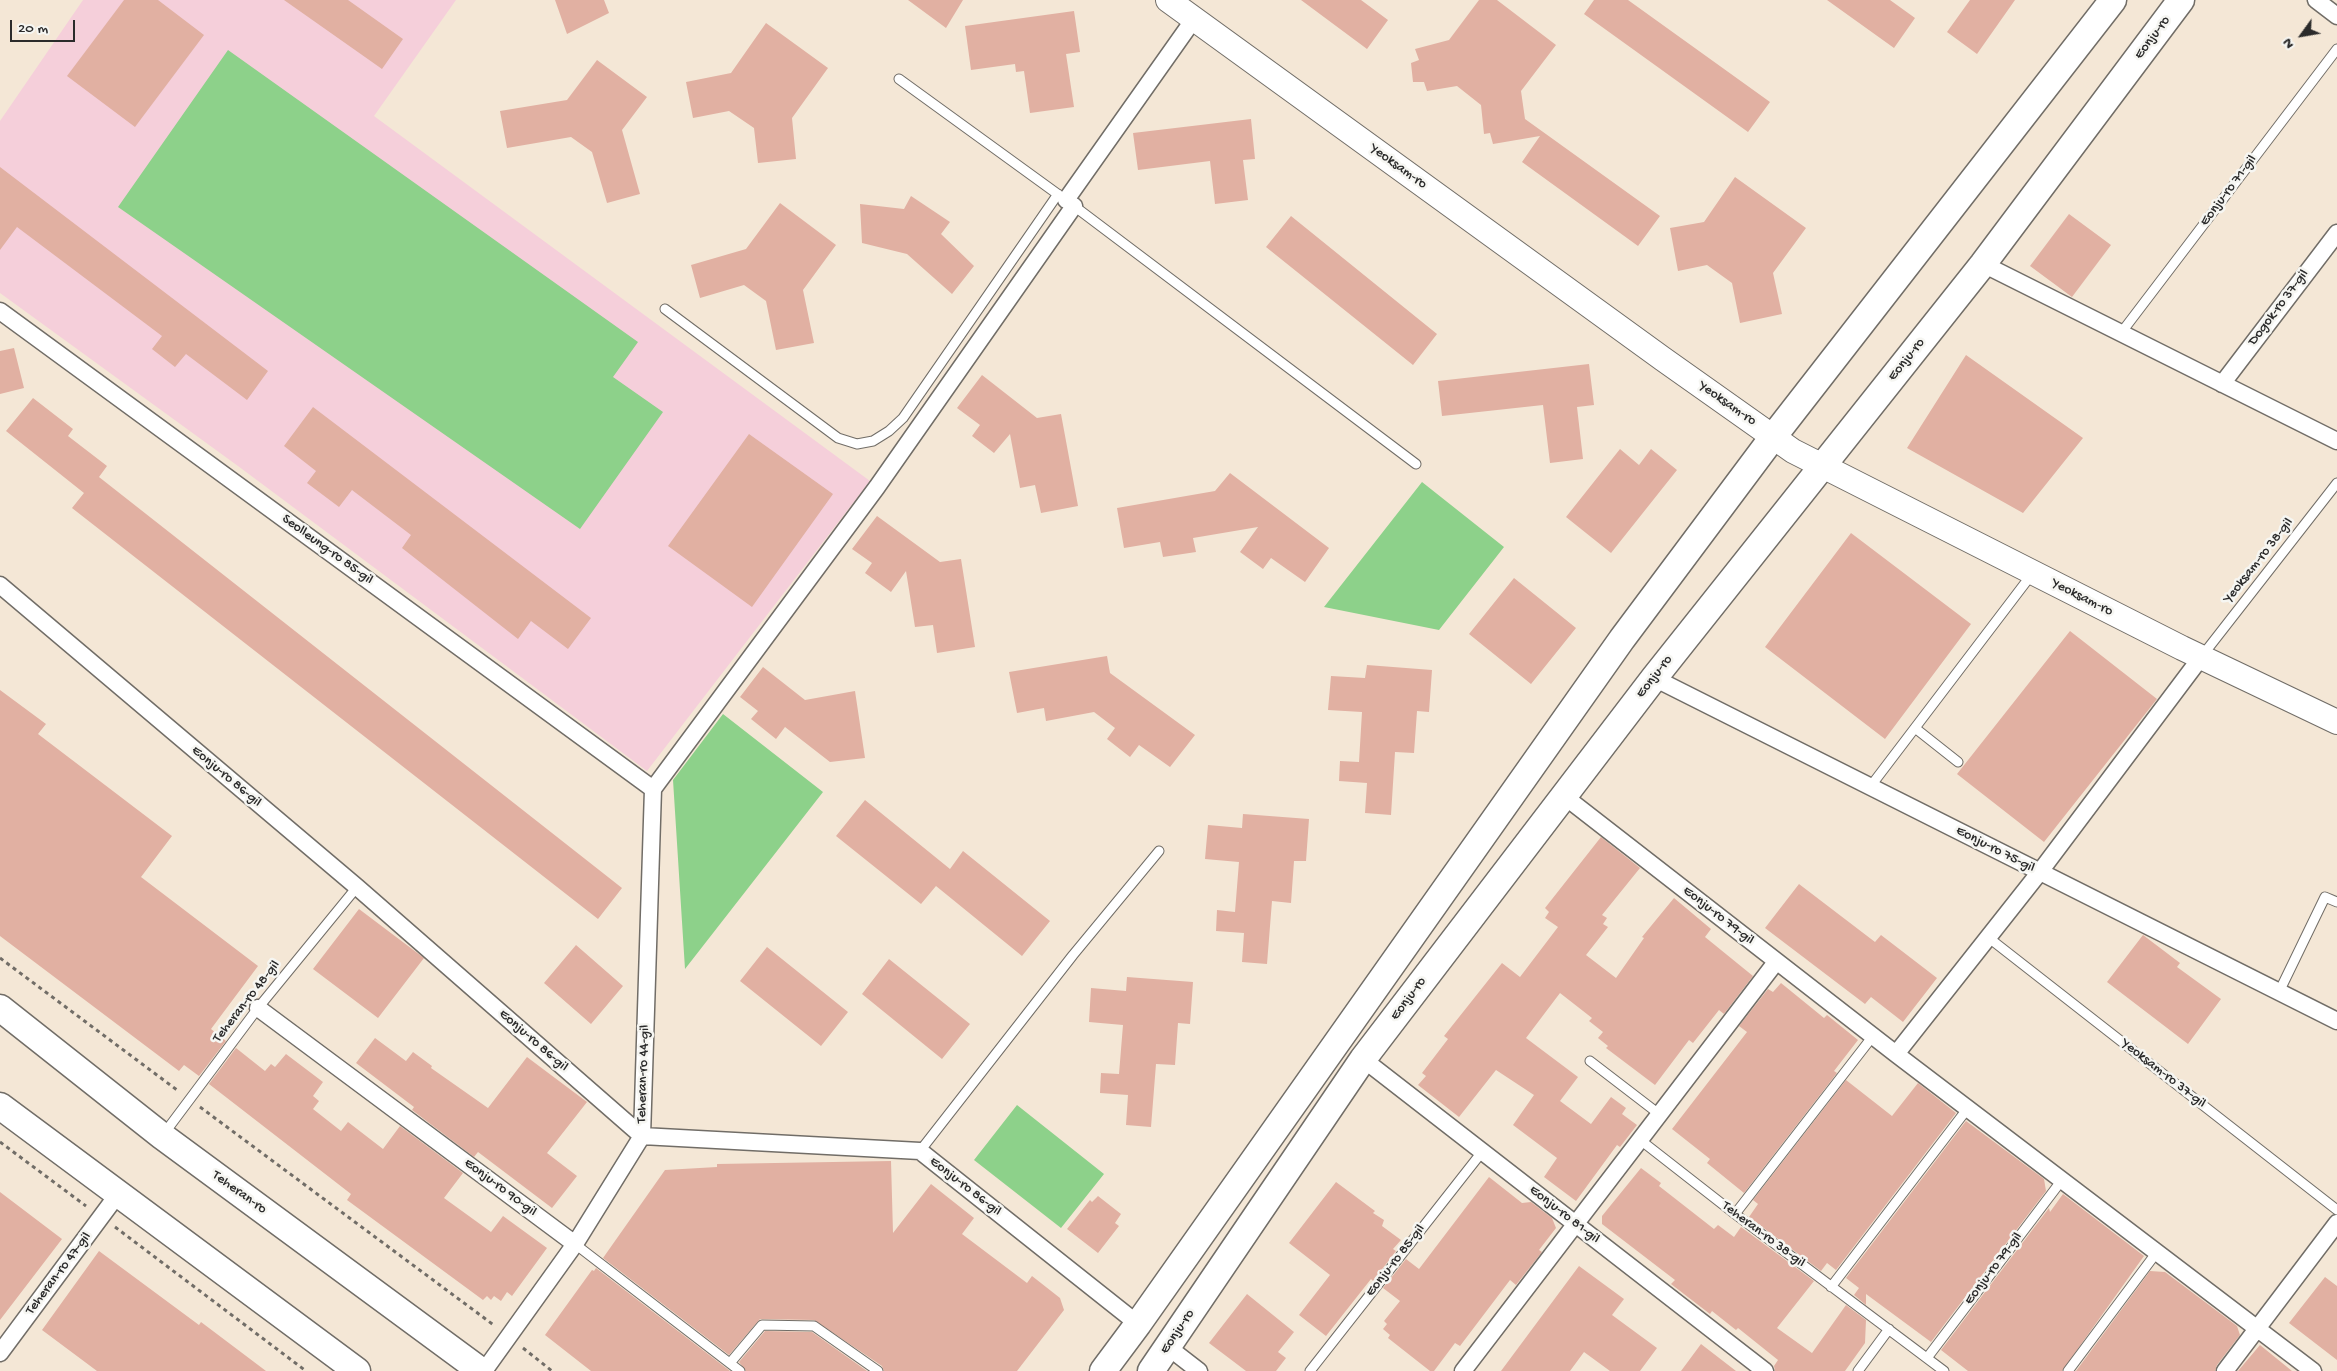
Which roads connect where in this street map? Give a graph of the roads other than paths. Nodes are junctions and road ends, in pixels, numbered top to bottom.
1 (1168, 0) edge
2 (2113, 0) edge
3 (2181, 0) edge
4 (2316, 0) edge
5 (2337, 16) edge
6 (1194, 19) junction
7 (2337, 49) edge
8 (899, 78) dead end
9 (1066, 200) junction
10 (2337, 232) edge
11 (1983, 264) junction
12 (665, 309) dead end
13 (0, 311) edge
14 (2121, 333) junction
15 (2222, 384) junction
16 (1773, 437) junction
17 (2337, 441) edge
18 (1416, 464) dead end
19 (1822, 466) junction
20 (2337, 483) edge
21 (2033, 573) junction
22 (0, 585) edge
23 (2202, 656) junction
24 (1654, 678) junction
25 (2337, 722) edge
26 (1915, 728) junction
27 (1958, 762) dead end
28 (1870, 787) junction
29 (653, 789) junction
30 (1564, 796) junction
31 (1159, 850) dead end
32 (2040, 872) junction
33 (357, 887) junction
34 (2337, 902) edge
35 (1989, 938) junction
36 (1776, 962) junction
37 (2279, 992) junction
38 (0, 1008) edge
39 (258, 1008) junction
40 (2337, 1021) edge
41 (1873, 1036) junction
42 (1896, 1054) junction
43 (1363, 1059) junction
44 (1590, 1061) dead end
45 (0, 1106) edge
46 (1968, 1108) junction
47 (1659, 1114) junction
48 (162, 1136) junction
49 (642, 1136) junction
50 (1639, 1139) junction
51 (920, 1151) junction
52 (1482, 1152) junction
53 (2062, 1180) junction
54 (118, 1194) junction
55 (2337, 1210) edge
56 (1736, 1214) junction
57 (2337, 1223) edge
58 (1575, 1224) junction
59 (575, 1244) junction
60 (2157, 1252) junction
61 (1831, 1287) junction
62 (1138, 1324) junction
63 (2257, 1328) junction
64 (1888, 1329) junction
65 (1168, 1347) junction
66 (0, 1353) edge
67 (1927, 1358) junction
68 (730, 1363) junction
69 (357, 1371) edge
70 (483, 1371) edge
71 (740, 1371) edge
72 (878, 1371) edge
73 (1103, 1371) edge
74 (1151, 1371) edge
75 (1199, 1371) edge
76 (1310, 1371) edge
77 (1463, 1371) edge
78 (1765, 1371) edge
79 (1858, 1371) edge
80 (1944, 1371) edge
81 (2068, 1371) edge
82 (2224, 1371) edge
83 (2313, 1371) edge

1 - 6 main road, Yeoksam-ro
2 - 16 main road
3 - 11 main road, Eonju-ro
4 - 5 street
6 - 9 street
6 - 16 main road, Yeoksam-ro
7 - 14 lane, Eonju-ro 71-gil
8 - 9 lane
9 - 12 lane
9 - 18 lane
9 - 29 street
10 - 15 street, Dogok-ro 37-gil
11 - 14 street
11 - 19 main road, Eonju-ro
13 - 29 street, Seolleung-ro 85-gil
14 - 15 street
15 - 17 street
16 - 19 main road, Yeoksam-ro
16 - 62 main road
19 - 21 main road, Yeoksam-ro
19 - 24 main road, Eonju-ro
20 - 23 lane, Yeoksam-ro 38-gil
21 - 23 main road, Yeoksam-ro
21 - 26 lane
22 - 33 street, Eonju-ro 86-gil
23 - 25 main road, Yeoksam-ro
23 - 32 street
24 - 28 street, Eonju-ro 75-gil
24 - 30 main road, Eonju-ro
26 - 27 lane
26 - 28 lane
28 - 32 street, Eonju-ro 75-gil
29 - 49 street, Teheran-ro 44-gil
30 - 36 street, Eonju-ro 79-gil
30 - 43 main road, Eonju-ro
31 - 51 lane
32 - 35 street
32 - 37 street, Eonju-ro 75-gil
33 - 39 lane, Teheran-ro 48-gil
33 - 49 street, Eonju-ro 86-gil
34 - 37 lane
35 - 42 street
35 - 55 lane, Yeoksam-ro 37-gil
36 - 41 street, Eonju-ro 79-gil
36 - 47 street
37 - 40 street, Eonju-ro 75-gil
38 - 48 main road, Teheran-ro
39 - 48 lane, Teheran-ro 48-gil
39 - 59 street, Eonju-ro 90-gil
41 - 42 street, Eonju-ro 79-gil
41 - 56 lane
42 - 46 street, Eonju-ro 79-gil
43 - 52 street, Eonju-ro 81-gil
43 - 65 main road, Eonju-ro
44 - 47 lane
45 - 54 main road
46 - 53 street, Eonju-ro 79-gil
46 - 61 lane
47 - 50 street
48 - 70 main road, Teheran-ro
49 - 51 street, Eonju-ro 86-gil
49 - 59 street, Teheran-ro 44-gil
50 - 56 lane, Teheran-ro 38-gil
50 - 58 street
51 - 62 street, Eonju-ro 86-gil
52 - 58 street, Eonju-ro 81-gil
52 - 76 lane, Eonju-ro 85-gil
53 - 60 street, Eonju-ro 79-gil
53 - 67 lane, Eonju-ro 79-gil
54 - 66 street, Teheran-ro 47-gil
54 - 69 main road
56 - 61 lane, Teheran-ro 38-gil
57 - 63 street
58 - 77 street
58 - 78 street, Eonju-ro 81-gil
59 - 68 lane, Eonju-ro 90-gil
59 - 70 street, Teheran-ro 44-gil
60 - 63 street, Eonju-ro 79-gil
60 - 81 lane
61 - 64 lane, Teheran-ro 38-gil
62 - 73 main road
63 - 82 street
63 - 83 street, Eonju-ro 79-gil
64 - 67 lane, Teheran-ro 38-gil
64 - 79 lane
65 - 74 main road, Eonju-ro
65 - 75 street
67 - 80 lane, Teheran-ro 38-gil
68 - 71 lane, Eonju-ro 90-gil
68 - 72 lane

